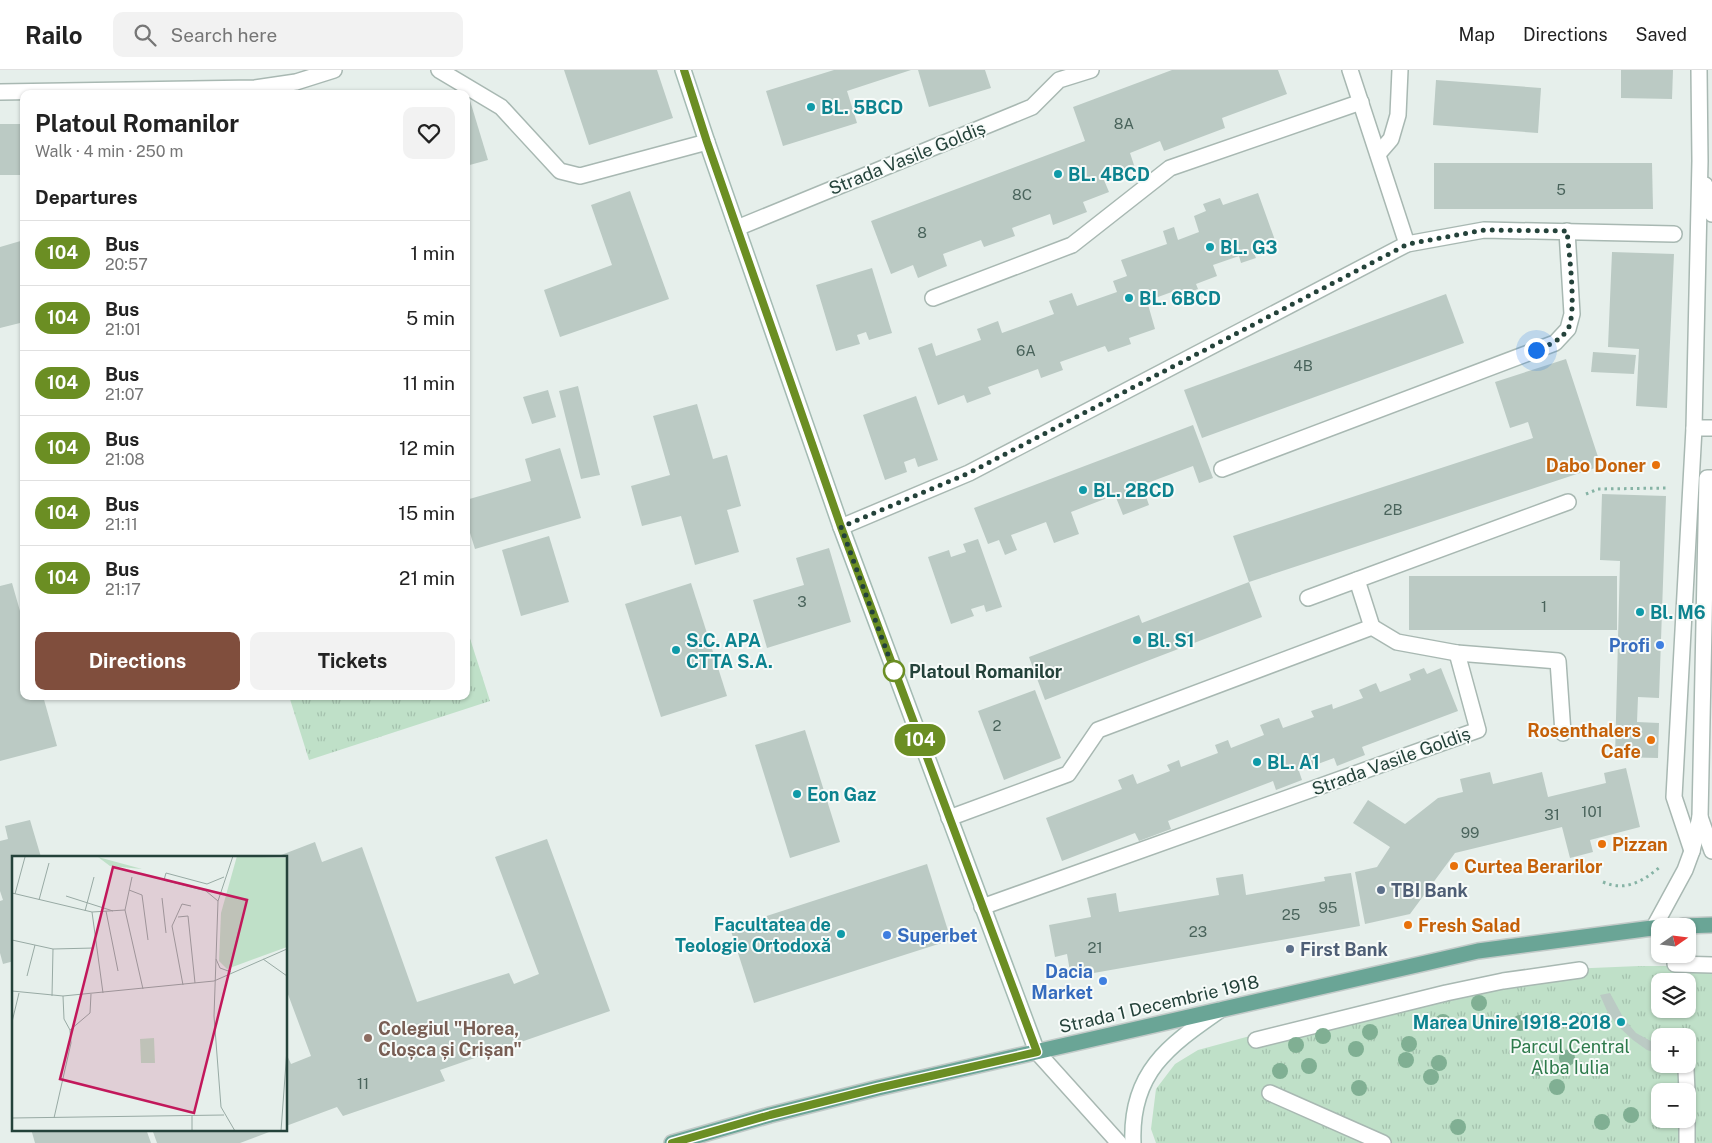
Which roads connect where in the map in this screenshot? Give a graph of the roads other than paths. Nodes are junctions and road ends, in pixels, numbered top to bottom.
1 (334, 70) edge
2 (439, 70) edge
3 (684, 70) edge
4 (1091, 70) edge
5 (1350, 70) edge
6 (1400, 70) edge
7 (1699, 70) edge
8 (1058, 75) edge
9 (128, 90) edge
10 (0, 92) edge
11 (20, 92) edge
12 (1361, 102) junction
13 (707, 142) junction
14 (1378, 154) junction
15 (1700, 161) junction
16 (1712, 214) edge
17 (737, 228) junction
18 (1567, 231) junction
19 (1674, 234) dead end
20 (1408, 244) junction
21 (933, 298) dead end
22 (1694, 428) junction
23 (1712, 428) edge
24 (1222, 469) dead end
25 (1712, 478) edge
26 (1568, 502) road end
27 (841, 527) junction
28 (1357, 580) junction
29 (1308, 598) dead end
30 (1372, 627) junction
31 (1457, 654) junction
32 (1563, 733) dead end
33 (1700, 817) junction
34 (949, 818) junction
35 (1712, 851) edge
36 (1692, 852) junction
37 (982, 907) junction
38 (1661, 918) edge
39 (1712, 925) edge
40 (1696, 926) edge
41 (1651, 928) edge
42 (1674, 964) dead end
43 (1712, 965) edge
44 (1580, 970) dead end
45 (1224, 1008) junction
46 (1256, 1040) dead end
47 (1037, 1052) junction
48 (1270, 1093) dead end
49 (1687, 1128) edge
50 (672, 1143) edge
51 (1119, 1143) edge
52 (1134, 1143) edge
53 (1383, 1143) edge
54 (1687, 1143) edge

1 - 9 street
2 - 13 street
3 - 13 street
4 - 8 street
5 - 12 street
6 - 14 street
7 - 15 street
8 - 17 street, Strada Vasile Goldiș
10 - 11 street
12 - 14 street
12 - 21 street
13 - 17 street
14 - 20 street
15 - 16 street
15 - 22 street
17 - 27 street
18 - 19 street
18 - 20 street
18 - 24 street
20 - 27 street
22 - 23 street
22 - 36 street
25 - 33 street
26 - 28 street
27 - 34 street
28 - 29 street
28 - 30 street
30 - 31 street
30 - 34 street
31 - 32 street
31 - 37 street, Strada Vasile Goldiș
33 - 35 street
33 - 36 street
34 - 37 street
36 - 38 street
37 - 47 street
39 - 40 main road
41 - 45 main road, Strada 1 Decembrie 1918
42 - 43 street
44 - 46 street
45 - 47 main road, Strada 1 Decembrie 1918
45 - 52 street
47 - 50 main road, Strada 1 Decembrie 1918
47 - 51 street
48 - 53 street
49 - 54 street

